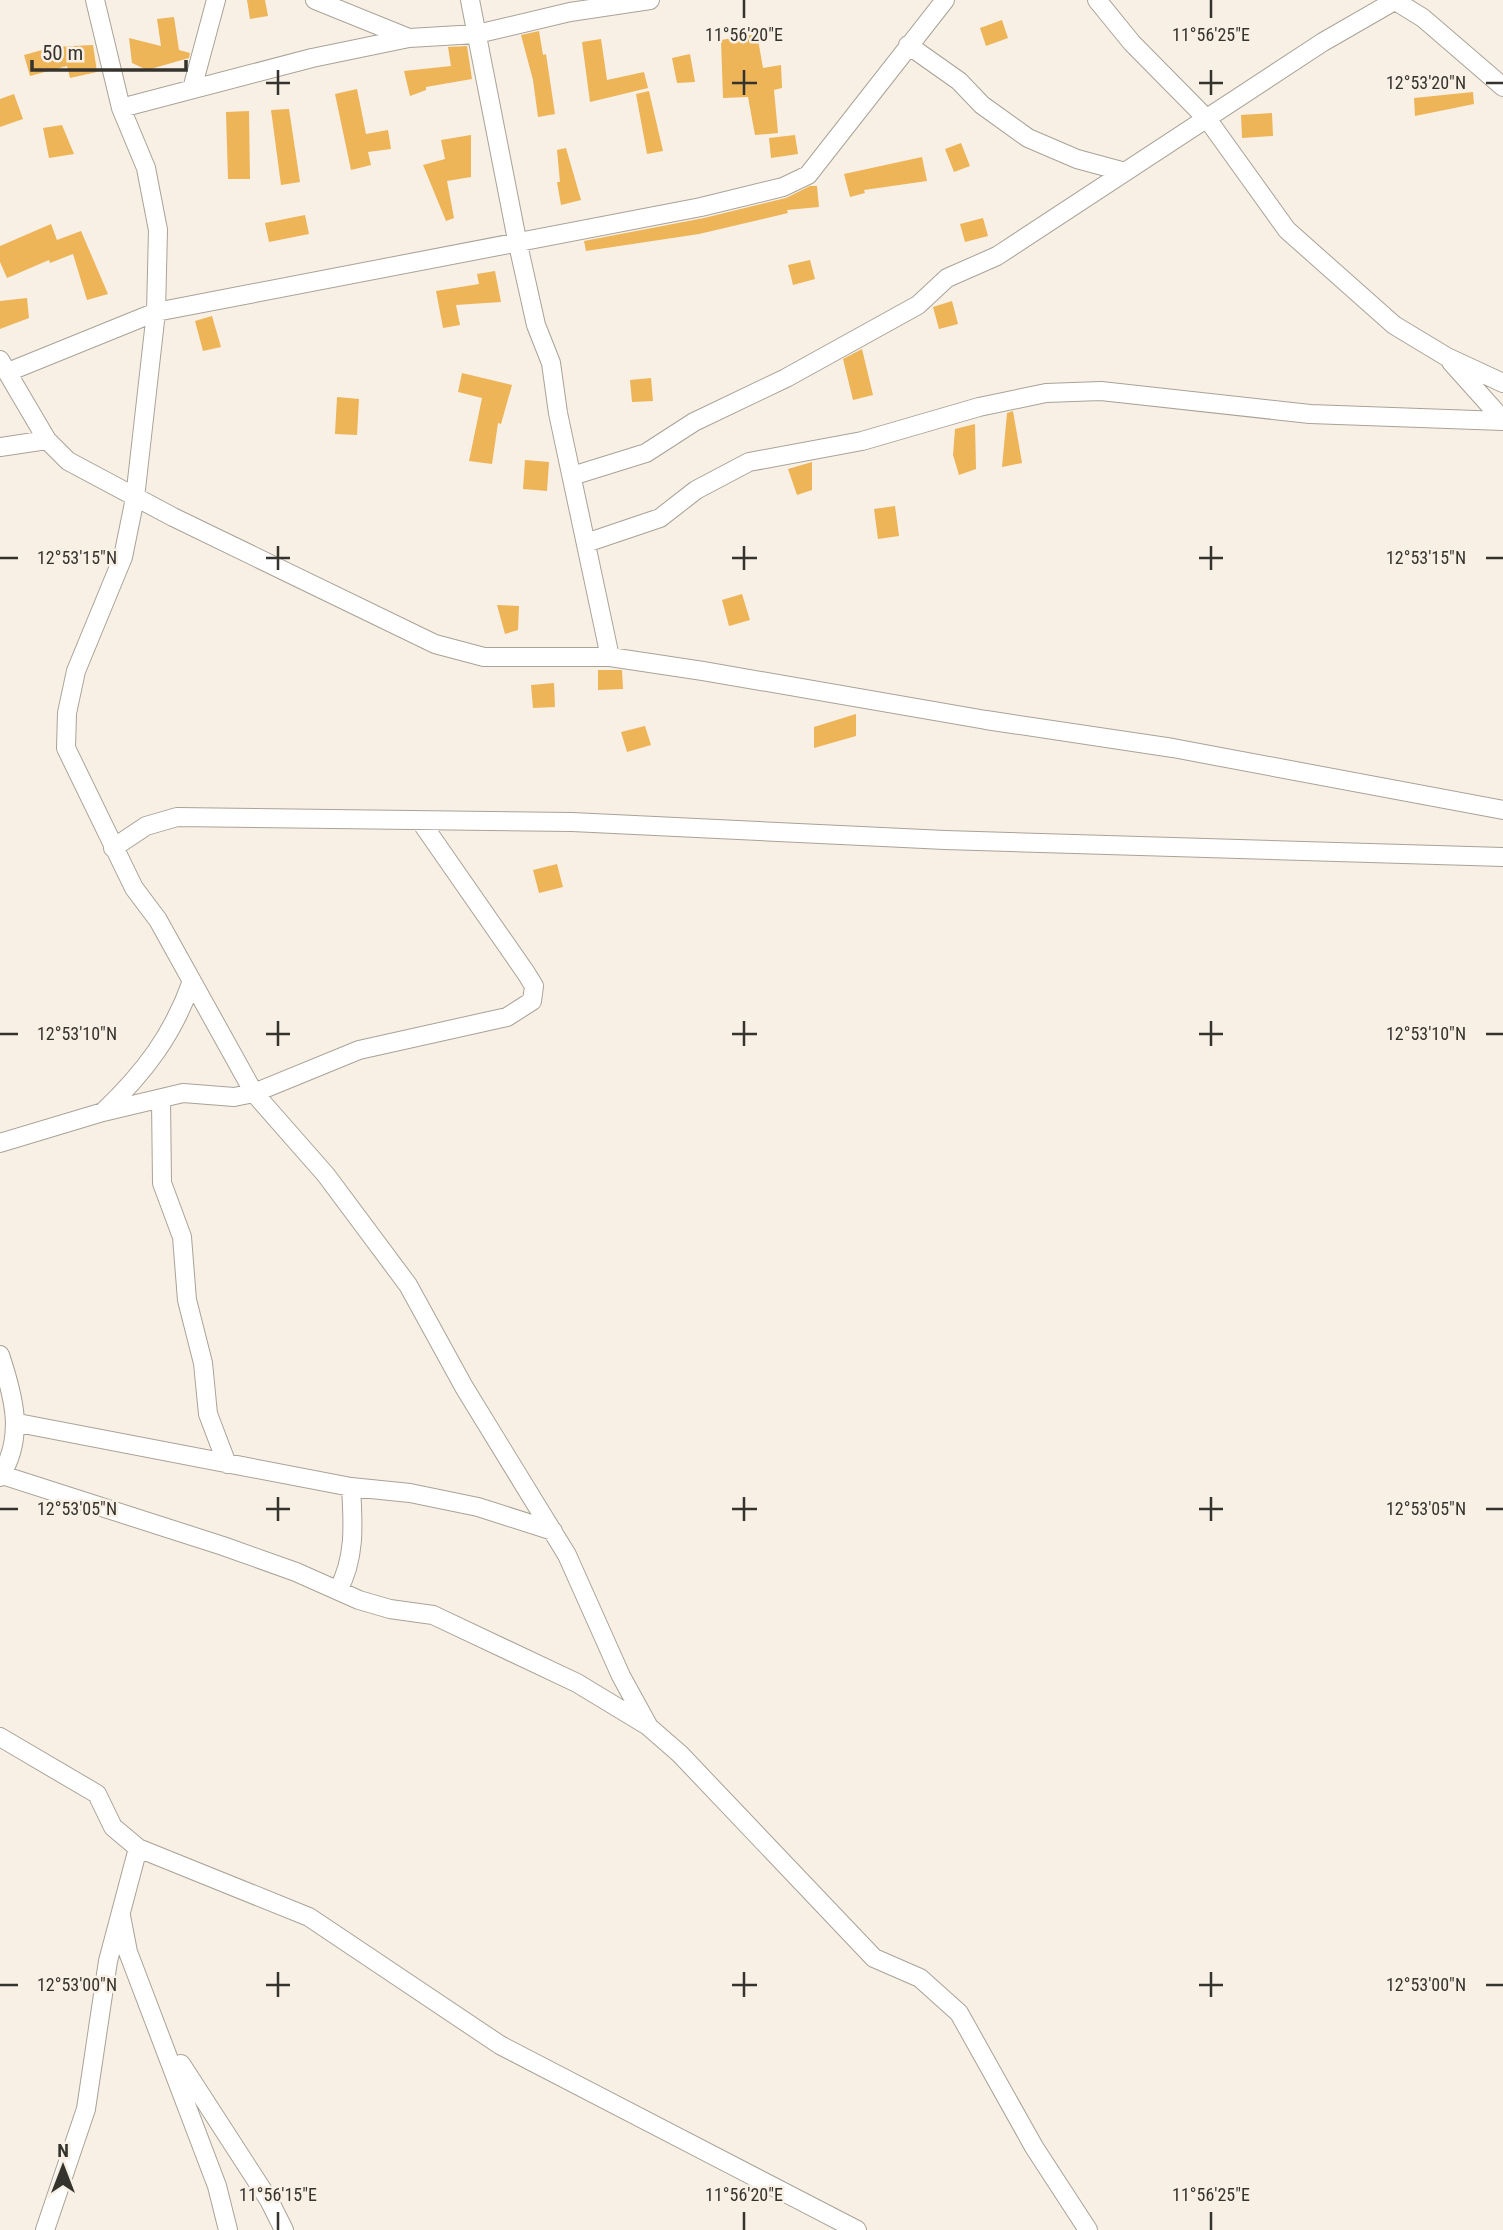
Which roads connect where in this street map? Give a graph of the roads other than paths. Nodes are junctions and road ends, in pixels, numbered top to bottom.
1 (95, 0) edge
2 (216, 0) edge
3 (315, 0) edge
4 (470, 0) edge
5 (650, 0) edge
6 (943, 0) edge
7 (1097, 0) edge
8 (1395, 0) edge
9 (477, 34) junction
10 (409, 38) junction
11 (908, 45) junction
12 (1503, 87) edge
13 (192, 89) junction
14 (121, 108) junction
15 (1208, 120) junction
16 (1125, 172) junction
17 (517, 240) junction
18 (156, 312) junction
19 (1447, 357) junction
20 (4, 366) edge
21 (1503, 383) edge
22 (1503, 421) edge
23 (47, 440) junction
24 (0, 447) edge
25 (572, 476) junction
26 (135, 498) junction
27 (586, 543) junction
28 (610, 657) junction
29 (1503, 810) edge
30 (421, 822) junction
31 (113, 848) junction
32 (1503, 857) edge
33 (192, 981) junction
34 (254, 1093) junction
35 (161, 1100) junction
36 (103, 1112) junction
37 (0, 1143) edge
38 (0, 1355) edge
39 (18, 1423) junction
40 (227, 1464) junction
41 (1, 1476) edge
42 (351, 1487) junction
43 (553, 1531) junction
44 (338, 1590) junction
45 (649, 1727) junction
46 (0, 1737) edge
47 (138, 1848) junction
48 (120, 1908) junction
49 (160, 2032) junction
50 (45, 2230) edge
51 (228, 2230) edge
52 (284, 2230) edge
53 (857, 2230) edge
54 (1088, 2230) edge

1 - 14 street
2 - 13 street
3 - 10 street
4 - 9 street
5 - 9 street
6 - 11 street
7 - 15 street
8 - 12 street
8 - 15 street
9 - 10 street
9 - 17 street
10 - 13 street
11 - 16 street
11 - 17 street
13 - 14 street
14 - 18 street
15 - 16 street
15 - 19 street
16 - 25 street
17 - 18 street
17 - 25 street
18 - 20 street
18 - 26 street
19 - 21 street
19 - 22 street
20 - 23 street
22 - 27 street
23 - 24 street
23 - 26 street
25 - 27 street
26 - 28 street
26 - 31 street
27 - 28 street
28 - 29 street
30 - 31 street
30 - 32 street
30 - 34 street
31 - 33 street
33 - 34 street
33 - 36 street
34 - 35 street
34 - 43 street
35 - 36 street
35 - 40 street
36 - 37 street
38 - 39 street
39 - 40 street
39 - 41 street
40 - 42 street
41 - 44 street
42 - 43 street
42 - 44 street
43 - 45 street
44 - 45 street
45 - 54 street
46 - 47 street
47 - 48 street
47 - 53 street
48 - 49 street
48 - 50 street
49 - 51 street
49 - 52 street

